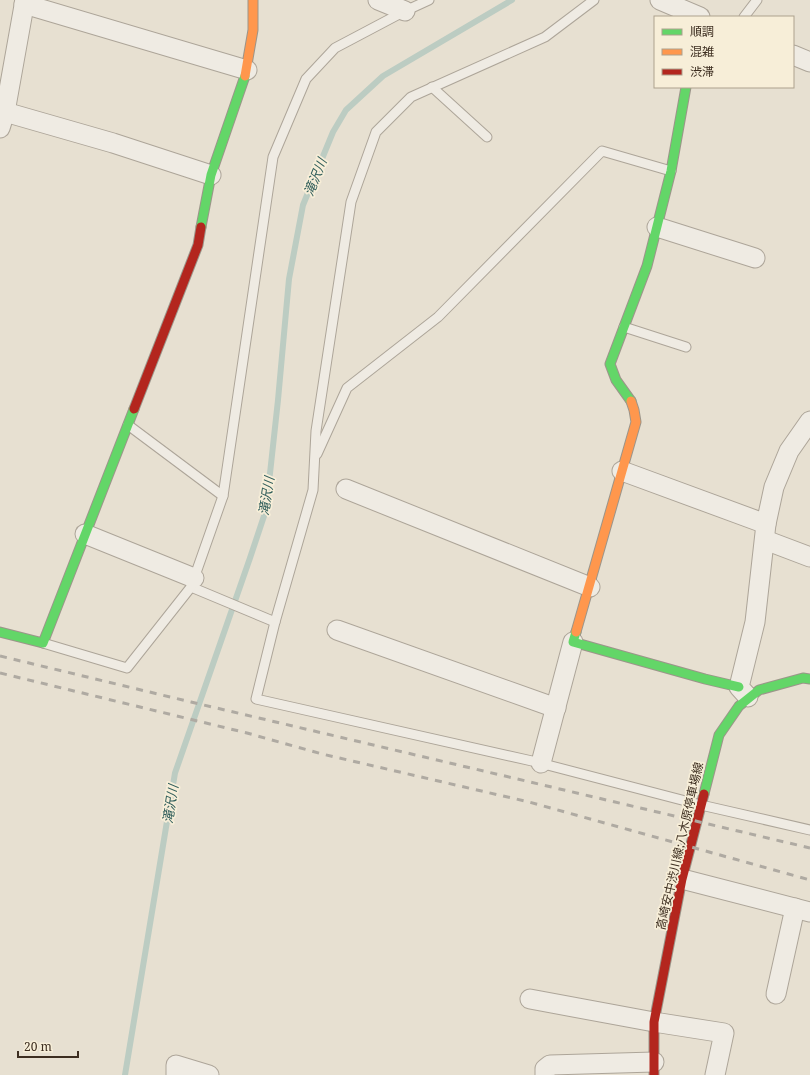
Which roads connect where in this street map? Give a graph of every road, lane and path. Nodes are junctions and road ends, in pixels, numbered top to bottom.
1 (253, 0) edge
2 (378, 0) edge
3 (429, 0) edge
4 (594, 0) edge
5 (660, 0) edge
6 (757, 0) edge
7 (25, 2) edge
8 (404, 11) junction
9 (698, 16) edge
10 (745, 16) edge
11 (794, 55) edge
12 (810, 62) edge
13 (247, 70) junction
14 (432, 87) junction
15 (686, 88) edge
16 (2, 120) edge
17 (487, 137) dead end
18 (671, 171) junction
19 (211, 175) junction
20 (657, 226) junction
21 (755, 258) dead end
22 (624, 327) junction
23 (686, 347) dead end
24 (810, 421) edge
25 (127, 424) junction
26 (315, 459) junction
27 (622, 471) junction
28 (346, 489) dead end
29 (223, 496) junction
30 (765, 532) junction
31 (85, 534) junction
32 (810, 557) edge
33 (192, 582) junction
34 (590, 586) junction
35 (275, 622) junction
36 (337, 630) dead end
37 (0, 632) edge
38 (573, 642) junction
39 (43, 643) junction
40 (810, 679) edge
41 (744, 693) junction
42 (556, 708) junction
43 (541, 763) junction
44 (701, 805) junction
45 (810, 830) edge
46 (682, 880) junction
47 (803, 910) edge
48 (776, 994) dead end
49 (530, 999) dead end
50 (654, 1022) junction
51 (654, 1068) edge
52 (176, 1075) edge
53 (210, 1075) edge
54 (545, 1075) edge
55 (715, 1075) edge

1 - 13 street
2 - 8 street
3 - 8 lane
4 - 14 lane
5 - 9 street
6 - 10 lane
7 - 13 street
7 - 16 street
8 - 29 lane
11 - 12 street
13 - 19 street
14 - 17 lane
14 - 26 lane
15 - 18 street
16 - 19 street
18 - 20 street
18 - 26 lane
19 - 25 street
20 - 21 street
20 - 22 street
22 - 23 lane
22 - 27 street
24 - 30 street
25 - 29 lane
25 - 31 street
26 - 35 lane
27 - 30 street
27 - 34 street
28 - 34 street
29 - 33 lane
30 - 32 street
30 - 41 street
31 - 33 street
31 - 39 street
33 - 35 lane
33 - 39 lane
34 - 38 street
35 - 43 lane
36 - 42 street
37 - 39 street
38 - 41 street
38 - 42 street
40 - 41 street, 高崎安中渋川線;八木原停車場線
41 - 44 street, 高崎安中渋川線;八木原停車場線
42 - 43 street
43 - 44 lane
44 - 45 lane
44 - 46 street, 高崎安中渋川線;八木原停車場線
46 - 47 street
46 - 50 street, 高崎安中渋川線;八木原停車場線
47 - 48 street
49 - 50 street
50 - 51 street, 高崎安中渋川線;八木原停車場線
50 - 55 street
51 - 54 street
52 - 53 street

